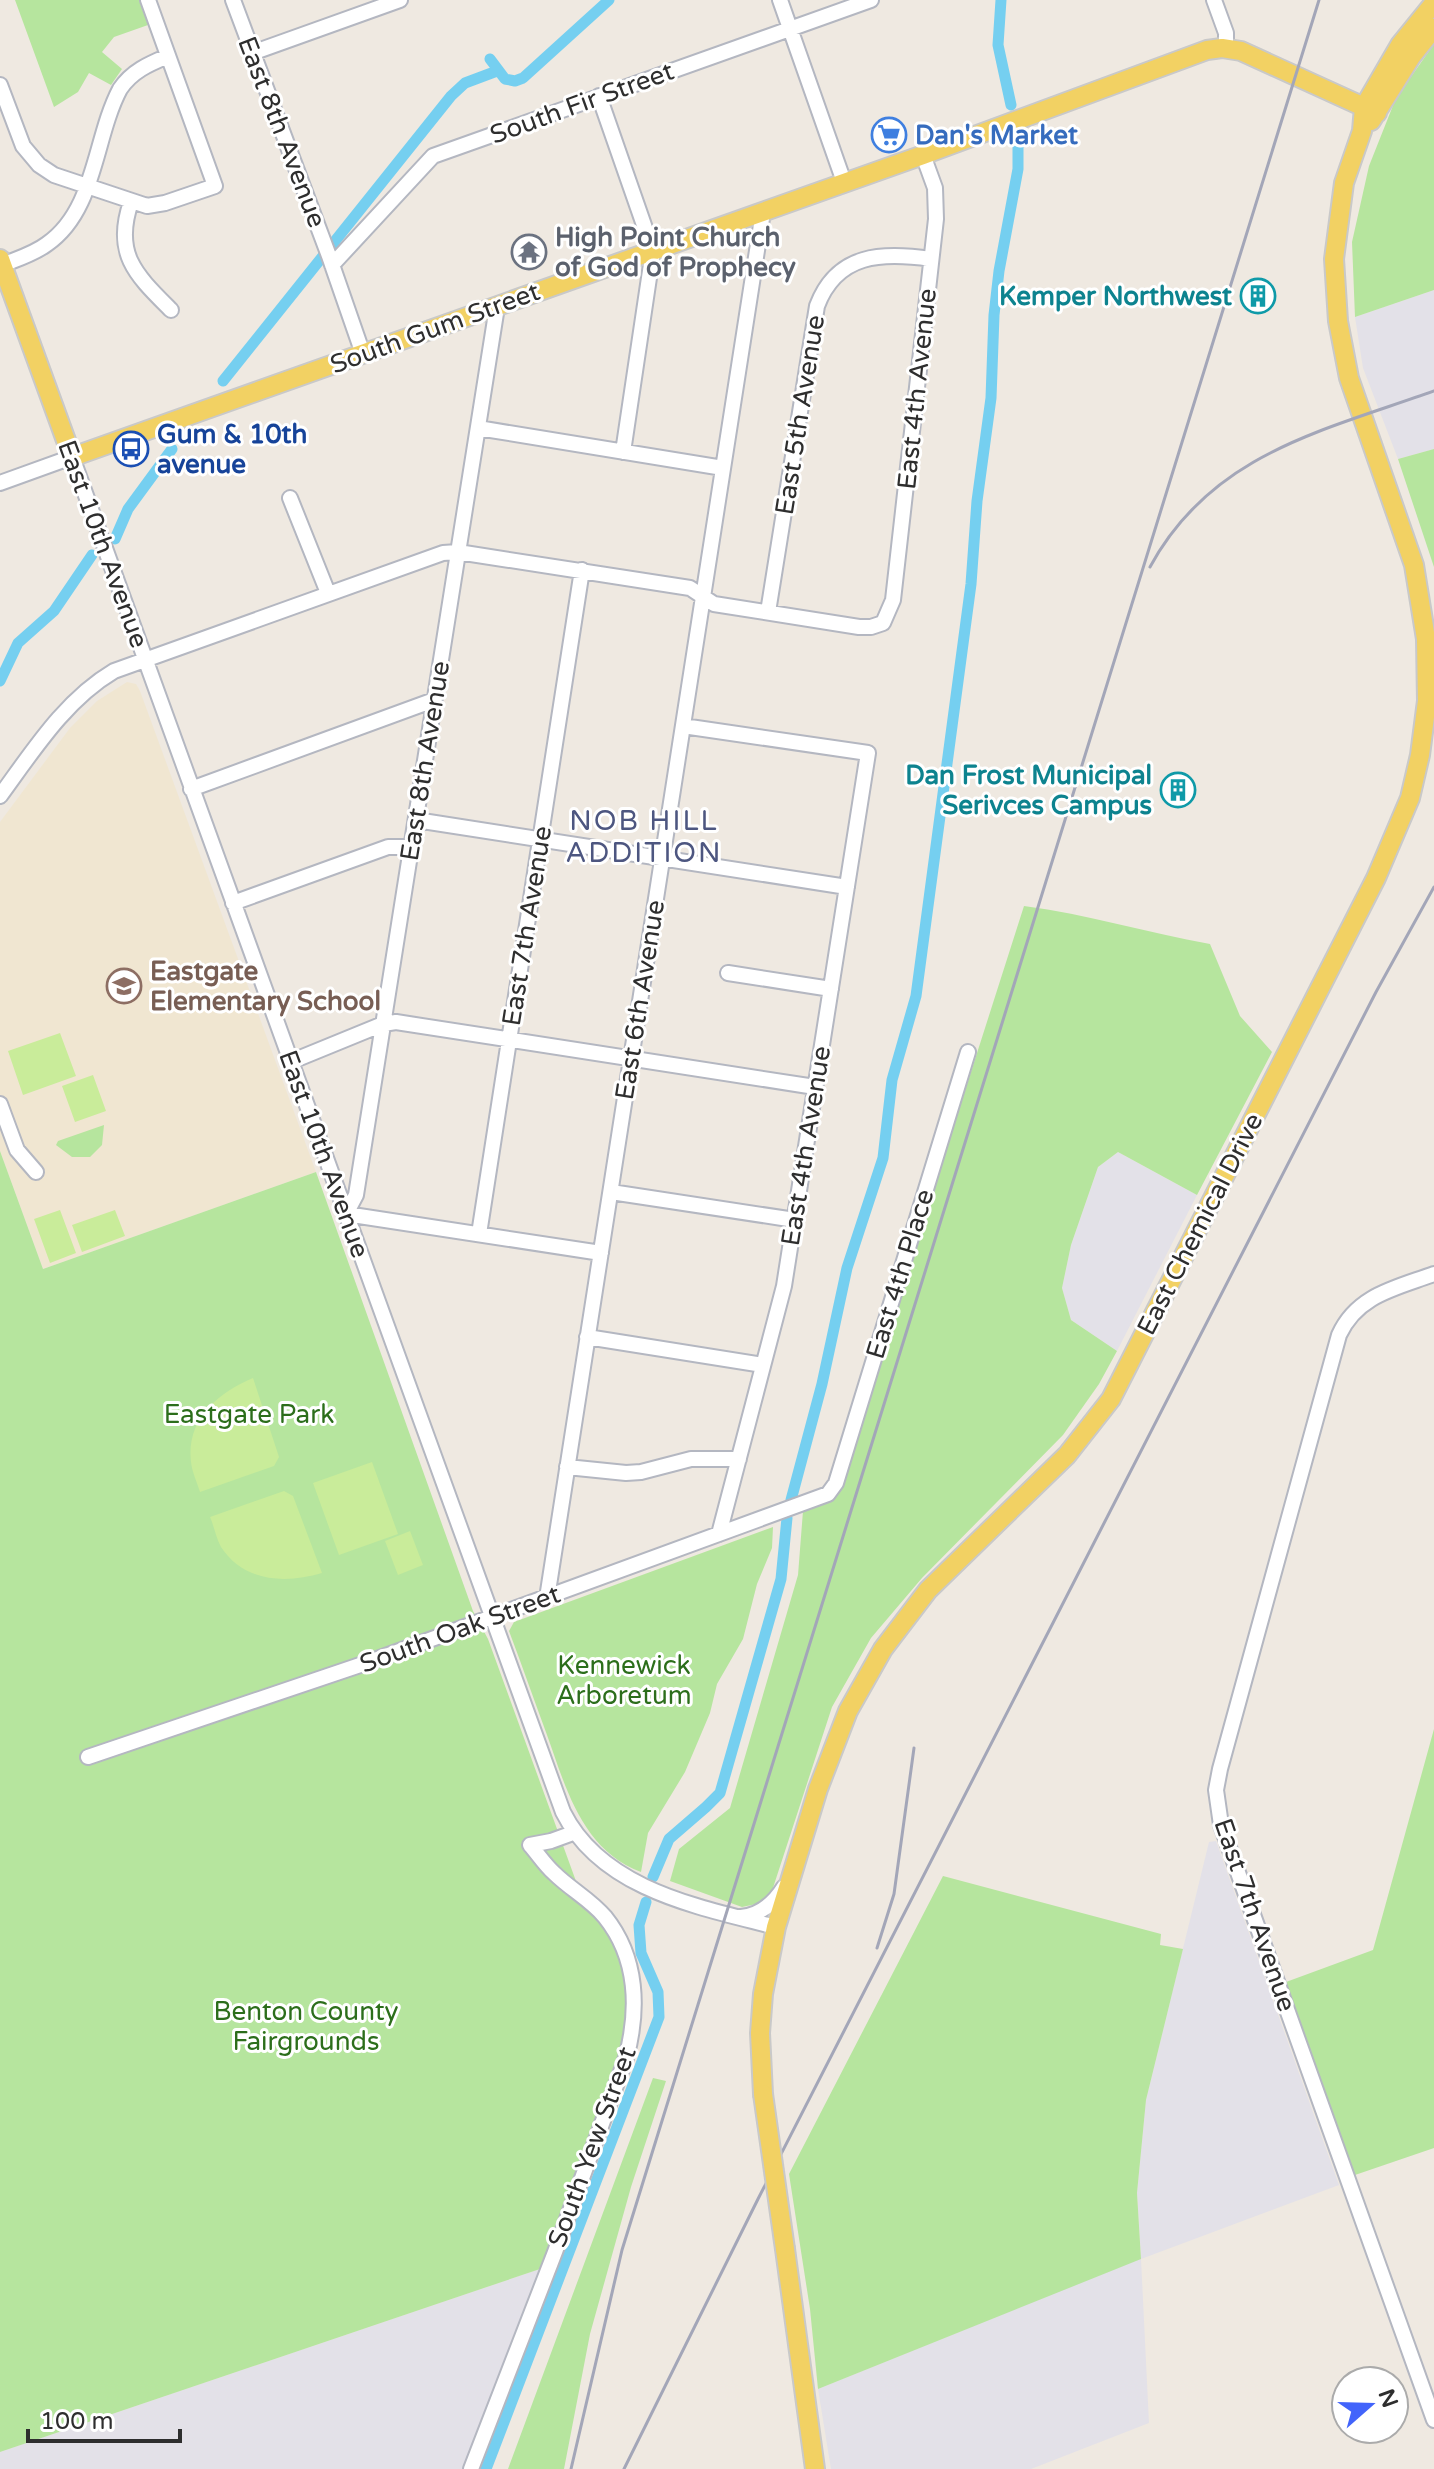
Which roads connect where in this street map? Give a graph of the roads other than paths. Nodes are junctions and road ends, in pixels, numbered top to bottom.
1 (148, 0) edge
2 (233, 0) edge
3 (400, 0) edge
4 (780, 0) edge
5 (871, 0) edge
6 (1214, 0) edge
7 (1434, 3) edge
8 (1434, 28) edge
9 (790, 29) junction
10 (1226, 48) junction
11 (252, 53) junction
12 (168, 56) junction
13 (0, 85) edge
14 (599, 96) junction
15 (1371, 110) junction
16 (923, 155) junction
17 (844, 182) junction
18 (85, 187) junction
19 (131, 202) junction
20 (763, 212) junction
21 (653, 251) junction
22 (329, 255) junction
23 (931, 259) junction
24 (1, 262) edge
25 (497, 307) junction
26 (171, 310) dead end
27 (363, 354) junction
28 (478, 428) junction
29 (623, 452) junction
30 (72, 457) junction
31 (723, 468) junction
32 (0, 483) edge
33 (290, 498) dead end
34 (458, 552) junction
35 (582, 570) junction
36 (328, 593) junction
37 (703, 597) junction
38 (768, 612) junction
39 (144, 659) junction
40 (434, 700) junction
41 (1430, 702) edge
42 (683, 726) junction
43 (191, 789) junction
44 (0, 796) edge
45 (416, 820) junction
46 (540, 839) junction
47 (411, 847) junction
48 (662, 858) junction
49 (847, 887) junction
50 (233, 903) junction
51 (728, 973) dead end
52 (831, 989) junction
53 (383, 1024) junction
54 (510, 1039) junction
55 (968, 1052) dead end
56 (631, 1058) junction
57 (290, 1062) junction
58 (815, 1087) junction
59 (0, 1104) edge
60 (36, 1172) dead end
61 (611, 1192) junction
62 (346, 1214) junction
63 (795, 1220) junction
64 (479, 1234) junction
65 (601, 1253) junction
66 (1434, 1274) edge
67 (587, 1337) junction
68 (763, 1365) junction
69 (739, 1459) junction
70 (567, 1467) junction
71 (828, 1494) joint
72 (719, 1534) junction
73 (547, 1598) junction
74 (493, 1618) junction
75 (88, 1757) dead end
76 (573, 1833) junction
77 (791, 1876) junction
78 (740, 1918) junction
79 (776, 1927) junction
80 (1434, 2420) edge
81 (471, 2469) edge
82 (815, 2469) edge

1 - 12 street
2 - 11 street, East 8th Avenue
3 - 11 street
4 - 9 street
5 - 9 street, South Fir Street
6 - 10 street
7 - 15 main road
8 - 15 main road
9 - 14 street, South Fir Street
9 - 17 street
10 - 15 main road
10 - 16 main road, South Gum Street
11 - 22 street, East 8th Avenue
12 - 18 street
12 - 19 street
13 - 18 street
14 - 21 street
14 - 22 street, South Fir Street
15 - 41 main road, East Chemical Drive
16 - 17 main road, South Gum Street
16 - 23 street, East 4th Avenue
17 - 20 main road, South Gum Street
18 - 19 street
18 - 24 street
19 - 26 street
20 - 21 main road, South Gum Street
20 - 31 street, East 6th Avenue
21 - 25 main road, South Gum Street
21 - 29 street
22 - 27 street, East 8th Avenue
23 - 38 street, East 5th Avenue
23 - 38 street, East 4th Avenue
24 - 30 main road, East 10th Avenue
25 - 27 main road, South Gum Street
25 - 28 street, East 8th Avenue
27 - 30 main road, South Gum Street
28 - 29 street
28 - 34 street, East 8th Avenue
29 - 31 street
30 - 32 street, South Gum Street
30 - 39 street, East 10th Avenue
31 - 37 street, East 6th Avenue
33 - 36 street
34 - 35 street
34 - 36 street
34 - 40 street, East 8th Avenue
35 - 37 street
35 - 46 street, East 7th Avenue
36 - 39 street
37 - 38 street
37 - 42 street, East 6th Avenue
39 - 43 street, East 10th Avenue
39 - 44 street
40 - 43 street
40 - 45 street, East 8th Avenue
41 - 77 main road, East Chemical Drive
42 - 48 street, East 6th Avenue
42 - 49 street, East 4th Avenue
43 - 50 street, East 10th Avenue
45 - 46 street
45 - 47 street, East 8th Avenue
46 - 48 street
46 - 54 street, East 7th Avenue
47 - 50 street
47 - 53 street, East 8th Avenue
48 - 49 street
48 - 56 street, East 6th Avenue
49 - 52 street, East 4th Avenue
50 - 57 street, East 10th Avenue
51 - 52 street
52 - 58 street, East 4th Avenue
53 - 54 street
53 - 57 street
53 - 62 street, East 8th Avenue
54 - 56 street
54 - 64 street, East 7th Avenue
55 - 71 street, East 4th Place
56 - 58 street
56 - 61 street, East 6th Avenue
57 - 62 street, East 10th Avenue
58 - 63 street, East 4th Avenue
59 - 60 street
61 - 63 street
61 - 65 street, East 6th Avenue
62 - 64 street
62 - 74 street, East 10th Avenue
63 - 68 street, East 4th Avenue
64 - 65 street
65 - 67 street, East 6th Avenue
66 - 80 street, East 7th Avenue
67 - 68 street
67 - 70 street, East 6th Avenue
68 - 69 street, East 4th Avenue
69 - 70 street
69 - 72 street, East 4th Avenue
70 - 73 street, East 6th Avenue
71 - 72 street, South Oak Street
72 - 73 street, South Oak Street
73 - 74 street, South Oak Street
74 - 75 street, South Oak Street
74 - 76 street, East 10th Avenue
76 - 78 street, East 10th Avenue
76 - 81 street, South Yew Street
77 - 78 street
77 - 79 main road, East Chemical Drive
78 - 79 street, East 10th Avenue
79 - 82 main road, East Chemical Drive, bridge

